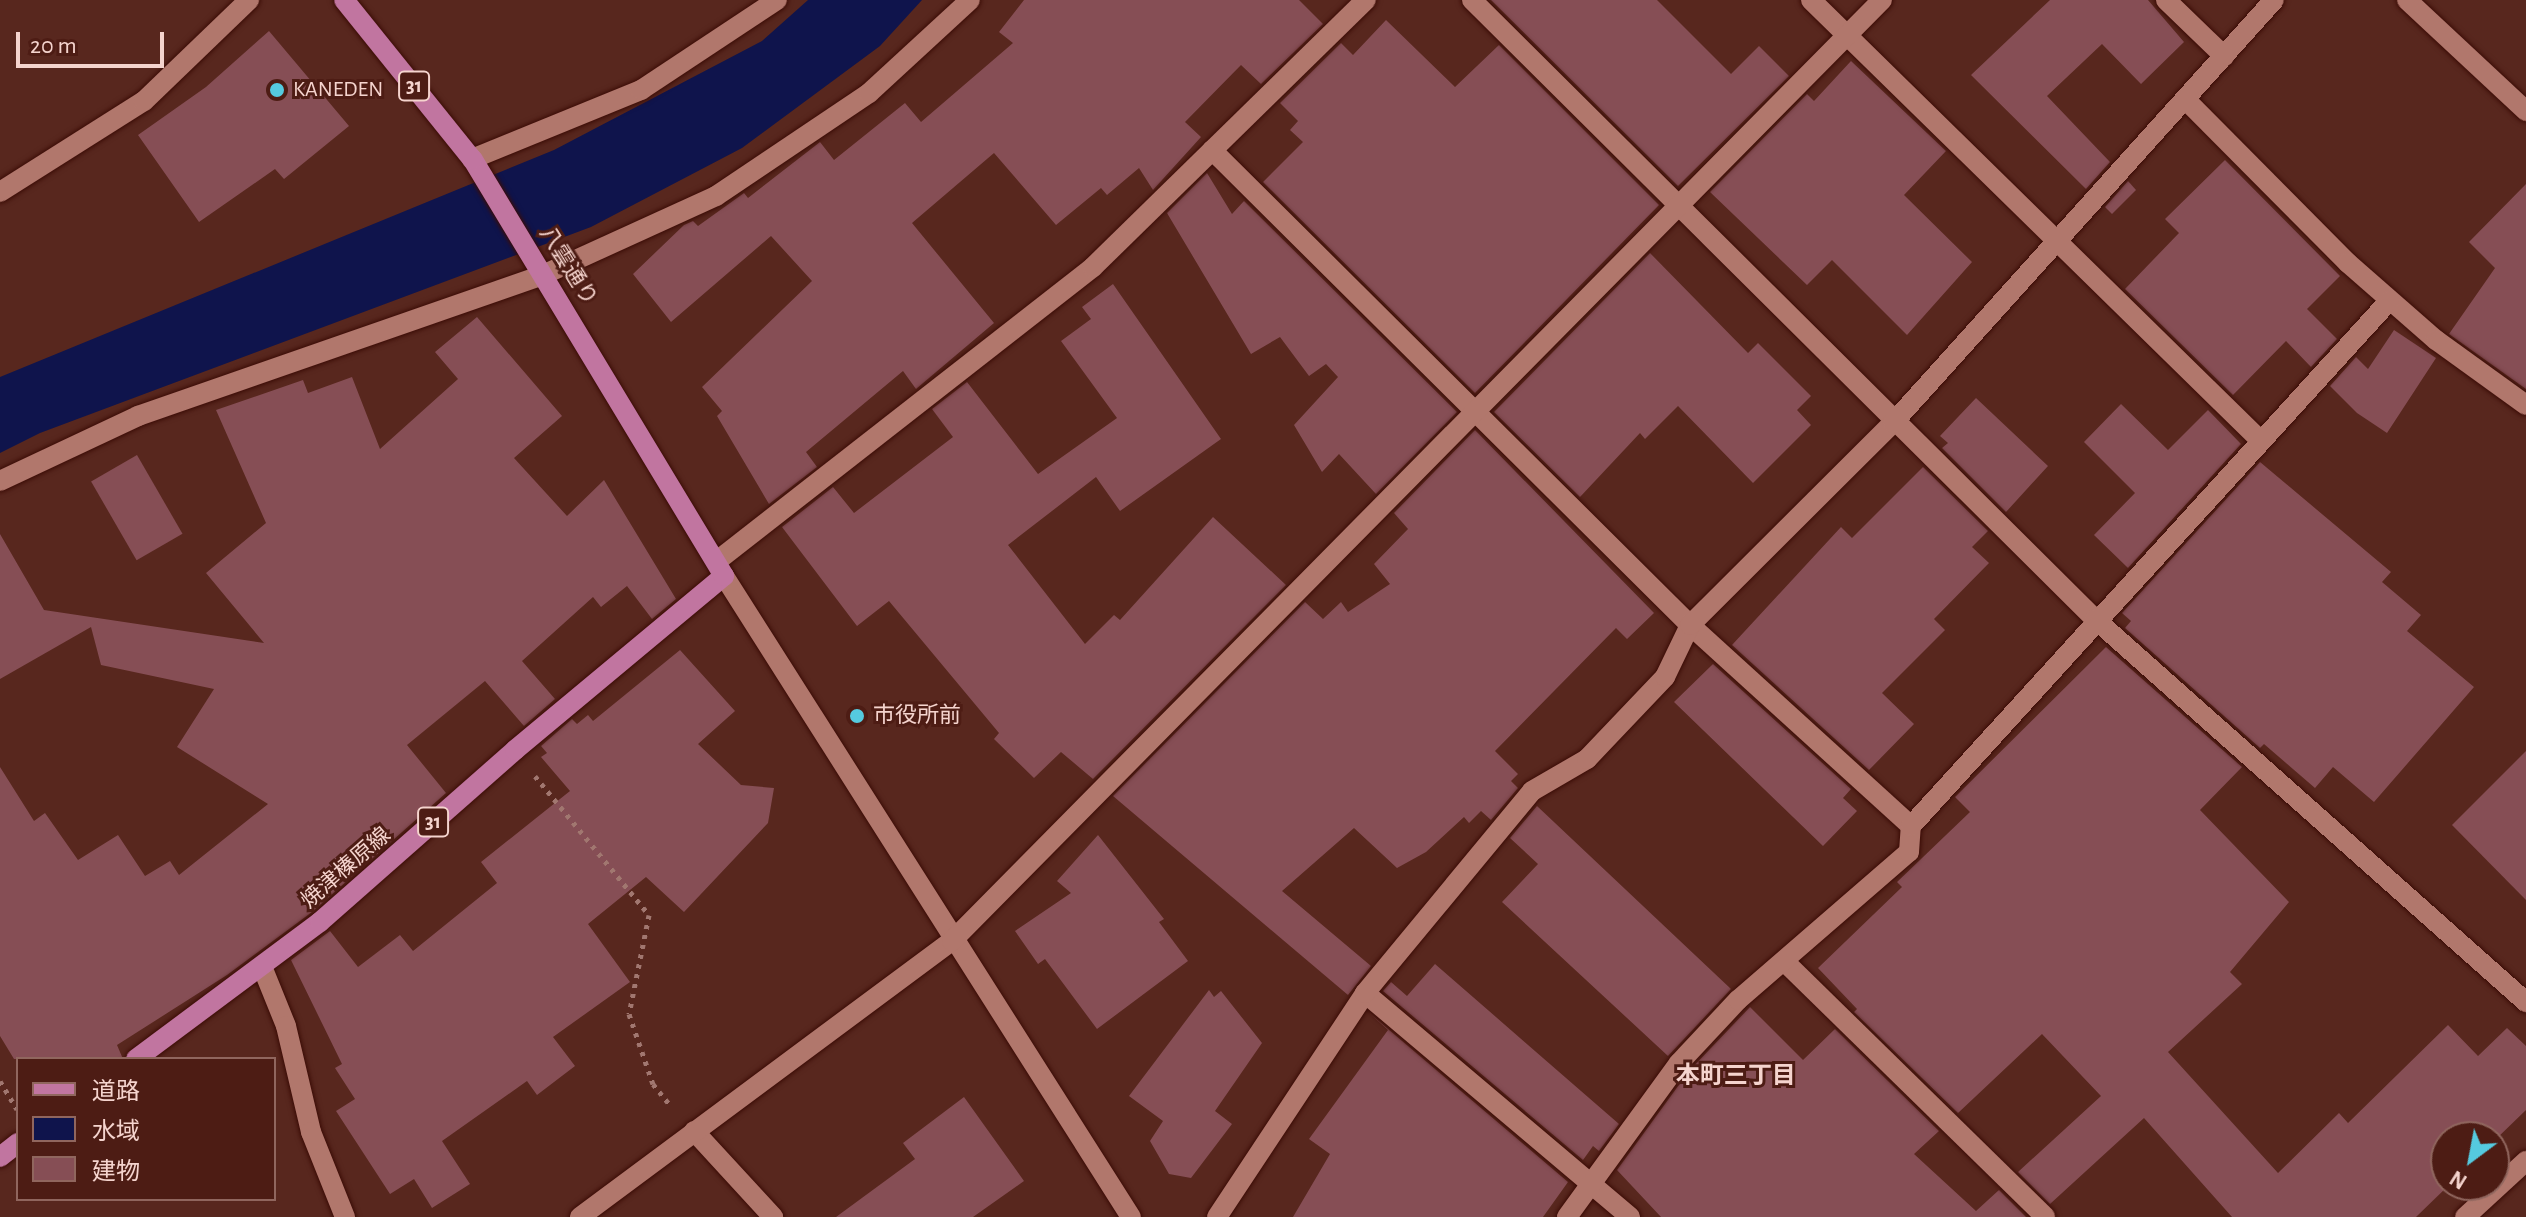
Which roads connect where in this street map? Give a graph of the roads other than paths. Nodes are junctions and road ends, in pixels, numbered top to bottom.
1 (249, 0) edge
2 (344, 0) edge
3 (777, 0) edge
4 (970, 0) edge
5 (1366, 0) edge
6 (1472, 0) edge
7 (1811, 0) edge
8 (1882, 0) edge
9 (2166, 0) edge
10 (2274, 0) edge
11 (2407, 0) edge
12 (1847, 36) junction
13 (2224, 56) junction
14 (2185, 99) junction
15 (2526, 111) edge
16 (1212, 150) junction
17 (477, 167) junction
18 (0, 192) edge
19 (1678, 206) junction
20 (2056, 242) junction
21 (545, 274) junction
22 (2390, 300) junction
23 (2526, 405) edge
24 (1476, 410) junction
25 (1893, 423) junction
26 (2259, 439) junction
27 (0, 481) edge
28 (720, 568) junction
29 (2095, 619) junction
30 (1690, 625) junction
31 (1911, 826) junction
32 (952, 941) junction
33 (1785, 962) junction
34 (263, 969) junction
35 (1365, 993) junction
36 (2526, 1002) edge
37 (139, 1057) edge
38 (694, 1131) junction
39 (16, 1145) edge
40 (0, 1157) edge
41 (2526, 1161) edge
42 (1595, 1183) junction
43 (345, 1217) edge
44 (580, 1217) edge
45 (773, 1217) edge
46 (1131, 1217) edge
47 (1217, 1217) edge
48 (1567, 1217) edge
49 (1630, 1217) edge
50 (2046, 1217) edge
51 (2465, 1217) edge

1 - 18 street
2 - 17 main road, 八雲通り / 31
3 - 17 street
4 - 21 street
5 - 16 street
6 - 19 street
7 - 12 street
8 - 12 street
9 - 13 street
10 - 13 street
11 - 15 street
12 - 19 street
12 - 20 street
13 - 14 street
14 - 20 street
14 - 22 street
16 - 24 street
16 - 28 street
17 - 21 main road, 八雲通り / 31
19 - 24 street
19 - 25 street
20 - 25 street
20 - 26 street
21 - 27 street
21 - 28 main road, 八雲通り / 31
22 - 23 street
22 - 26 street
24 - 30 street
24 - 32 street
25 - 29 street
25 - 30 street
26 - 29 street
28 - 32 street
28 - 34 main road, 焼津榛原線 / 31
29 - 31 street
29 - 36 street
30 - 31 street
30 - 35 street
31 - 33 street
32 - 38 street
32 - 46 street
33 - 42 street
33 - 50 street
34 - 37 main road, 焼津榛原線 / 31
34 - 43 street
35 - 42 street
35 - 47 street
38 - 44 street
38 - 45 street
39 - 40 main road
41 - 51 street
42 - 48 street
42 - 49 street

